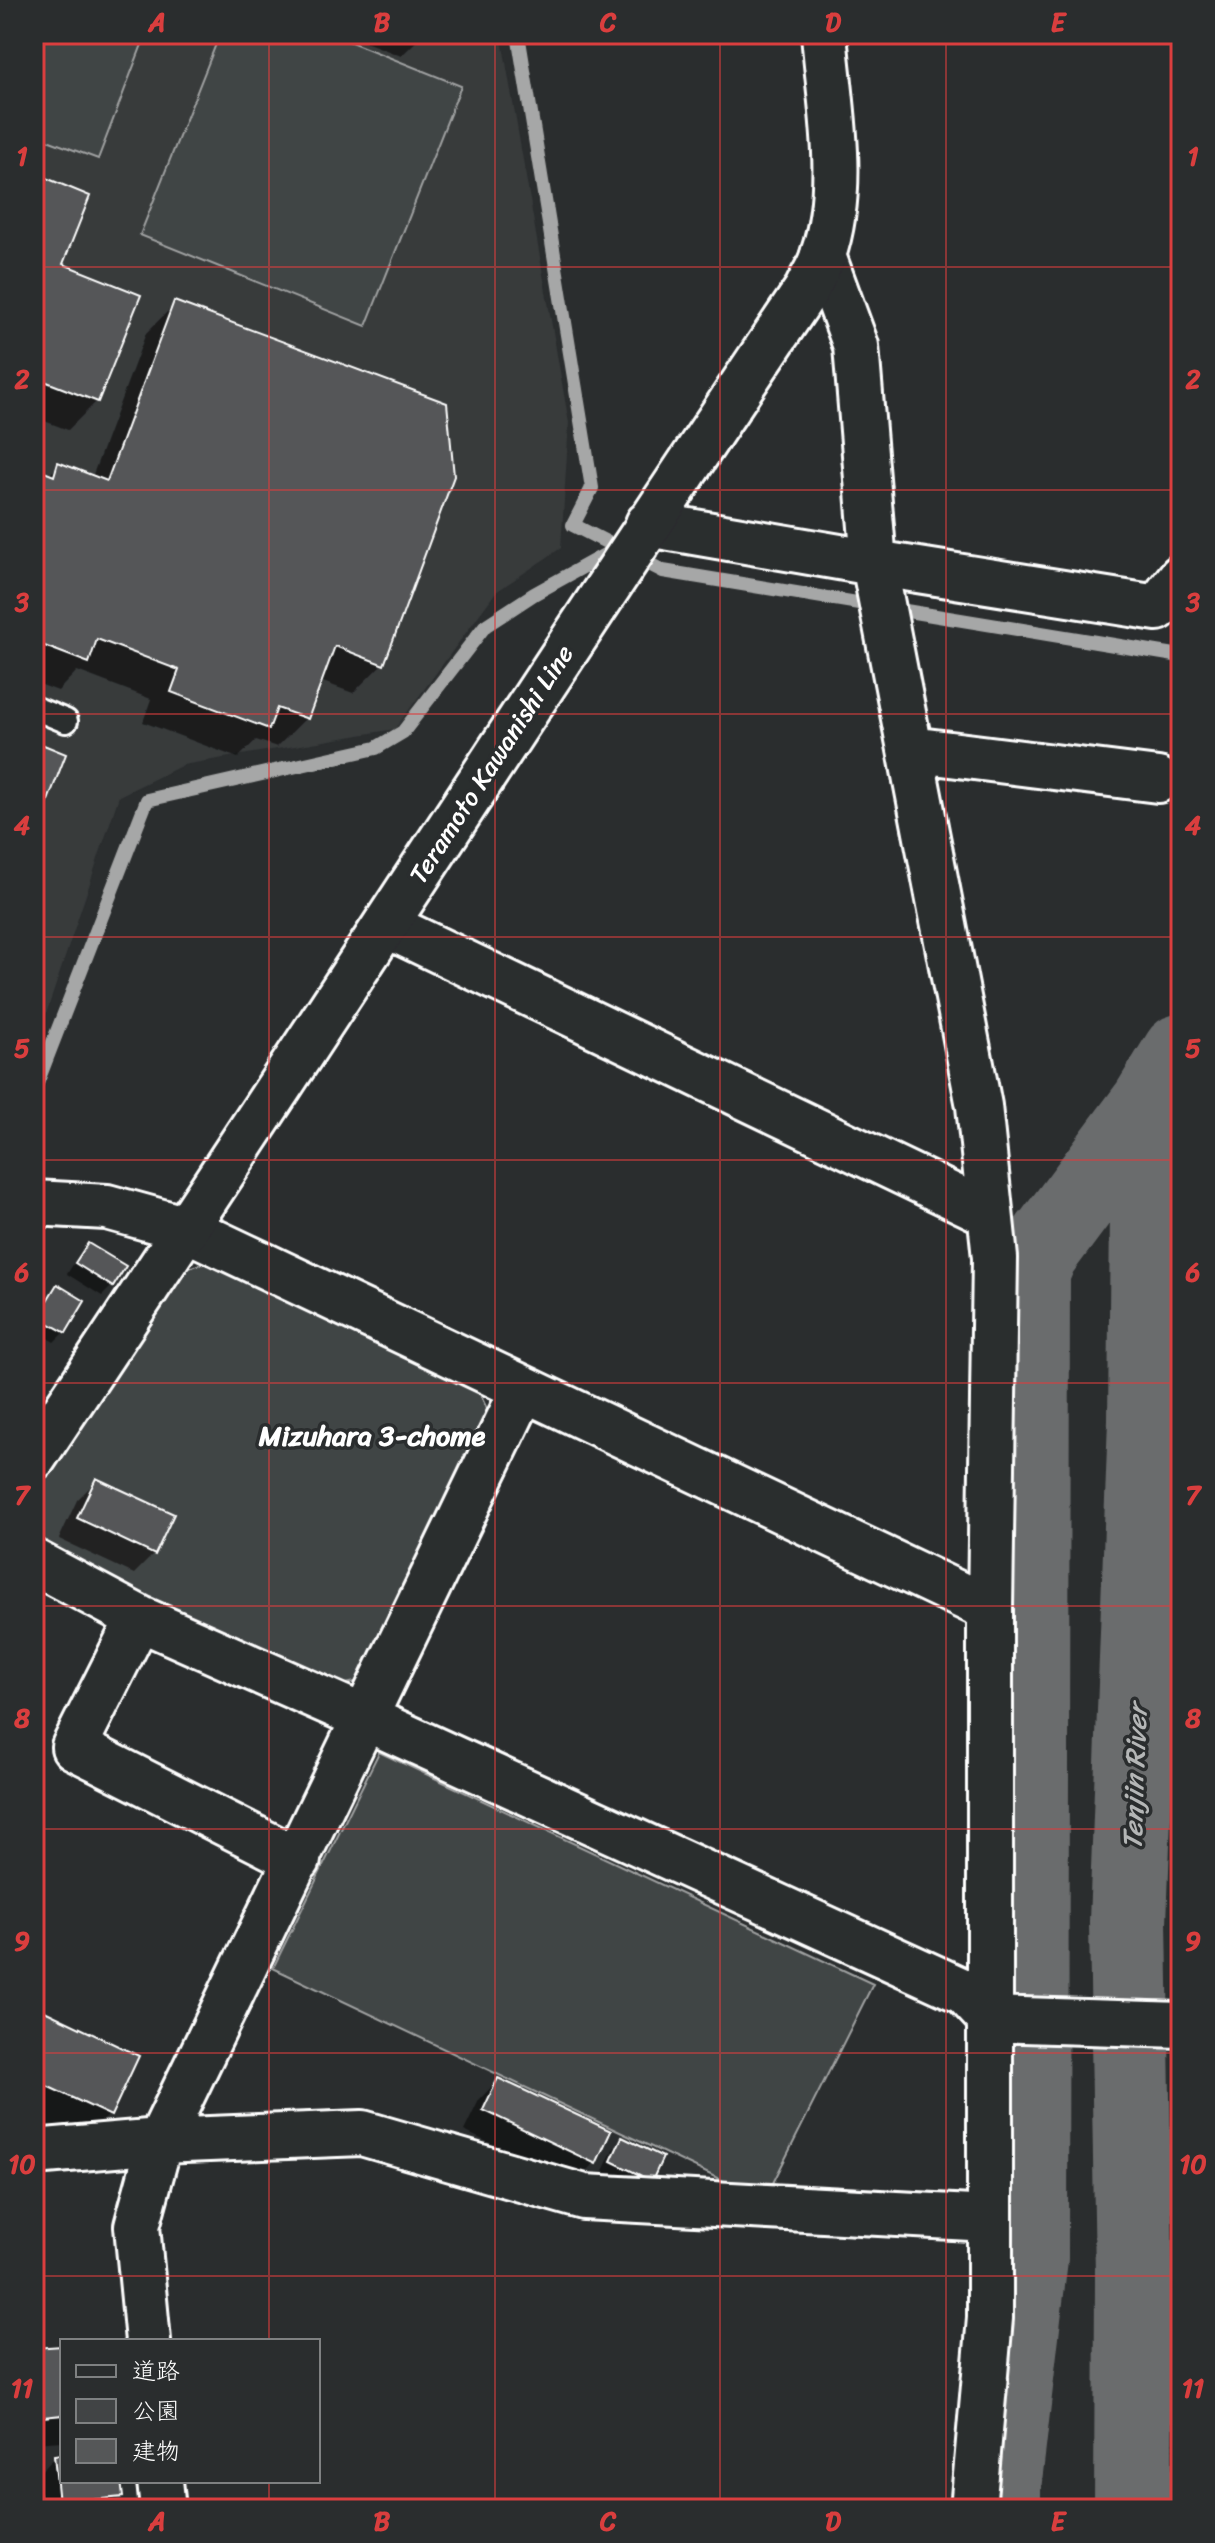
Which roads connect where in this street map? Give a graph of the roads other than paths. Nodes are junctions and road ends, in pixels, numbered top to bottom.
1 (824, 34) edge
2 (823, 256) junction
3 (642, 533) junction
4 (874, 563) junction
5 (1181, 577) edge
6 (34, 708) edge
7 (66, 721) dead end
8 (911, 753) junction
9 (1158, 780) dead end
10 (386, 925) junction
11 (34, 1203) edge
12 (990, 1214) junction
13 (187, 1229) junction
14 (523, 1390) junction
15 (34, 1457) edge
16 (34, 1562) edge
17 (990, 1609) junction
18 (139, 1618) junction
19 (365, 1718) junction
20 (298, 1860) junction
21 (990, 2019) junction
22 (1181, 2025) edge
23 (160, 2141) junction
24 (34, 2152) edge
25 (990, 2219) junction
26 (148, 2339) edge
27 (160, 2483) edge
28 (163, 2509) edge
29 (973, 2509) edge

1 - 2 street, Teramoto Kawanishi Line
2 - 3 street, Teramoto Kawanishi Line
2 - 4 street
3 - 4 street
3 - 10 street, Teramoto Kawanishi Line
4 - 5 street
4 - 8 street
6 - 7 lane
8 - 9 street
8 - 12 street
10 - 12 street
10 - 13 street, Teramoto Kawanishi Line
11 - 13 street
12 - 17 street
13 - 14 street
13 - 15 street, Teramoto Kawanishi Line
14 - 17 street
14 - 19 street
16 - 18 street
17 - 21 street
18 - 19 street
18 - 20 street
19 - 20 street
19 - 21 street
20 - 23 street
21 - 22 street
21 - 25 street
23 - 24 street
23 - 25 street
23 - 26 street
25 - 29 street
27 - 28 street

